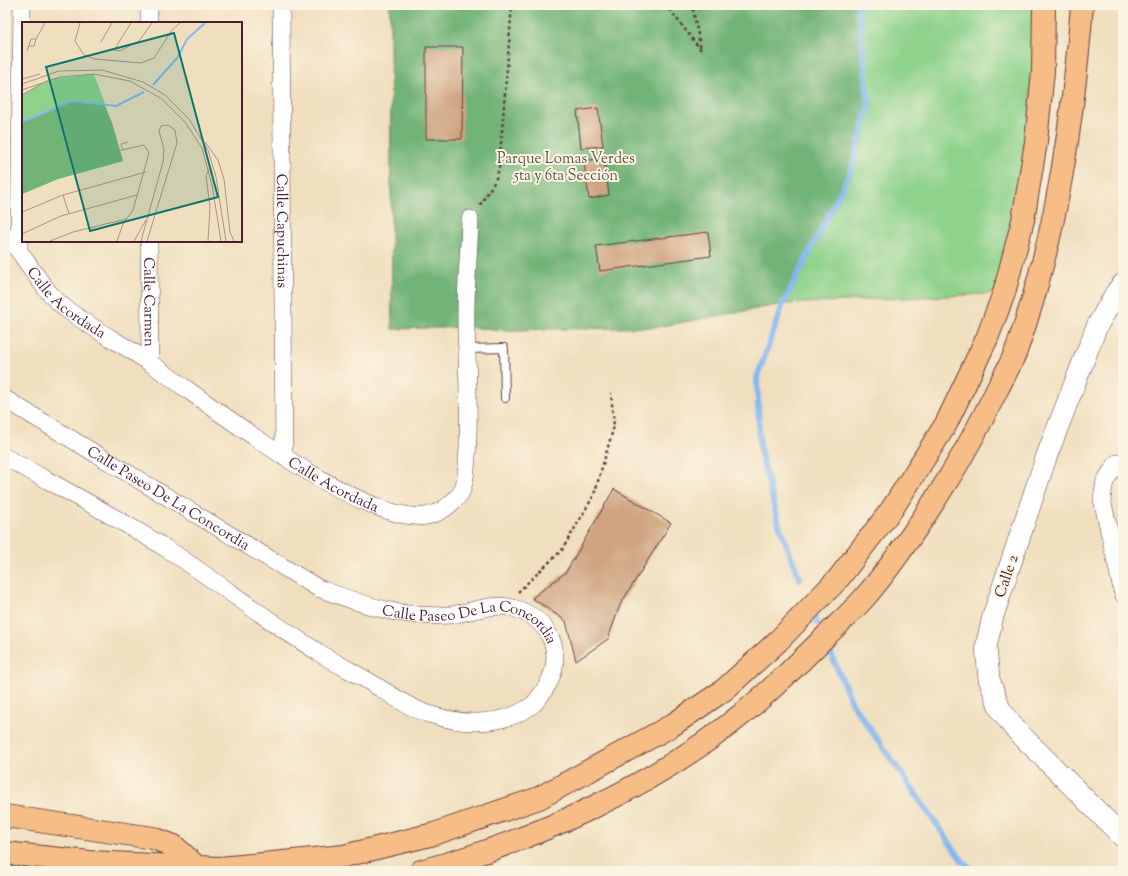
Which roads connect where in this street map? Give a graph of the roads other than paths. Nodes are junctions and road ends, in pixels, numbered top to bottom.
1 (22, 5) edge
2 (149, 5) edge
3 (281, 5) edge
4 (1044, 5) edge
5 (1082, 5) edge
6 (149, 22) edge
7 (470, 219) road end
8 (5, 234) edge
9 (149, 242) edge
10 (19, 249) junction
11 (1123, 284) edge
12 (468, 349) junction
13 (150, 362) junction
14 (505, 398) dead end
15 (5, 399) edge
16 (5, 456) edge
17 (284, 457) junction
18 (1123, 469) edge
19 (1123, 594) edge
20 (5, 816) edge
21 (1123, 837) edge
22 (5, 853) edge
23 (197, 867) junction
24 (421, 871) edge

1 - 10 street
2 - 6 street
3 - 17 street, Calle Capuchinas
4 - 23 highway
5 - 24 highway
7 - 12 street, Calle Acordada
8 - 10 street, Calle Acordada
9 - 13 street, Calle Carmen
10 - 13 street, Calle Acordada
11 - 21 street, Calle 2
12 - 14 lane
12 - 17 street, Calle Acordada
13 - 17 street, Calle Acordada
15 - 16 street, Calle Paseo De La Concordia
18 - 19 street
20 - 23 highway
22 - 23 highway

